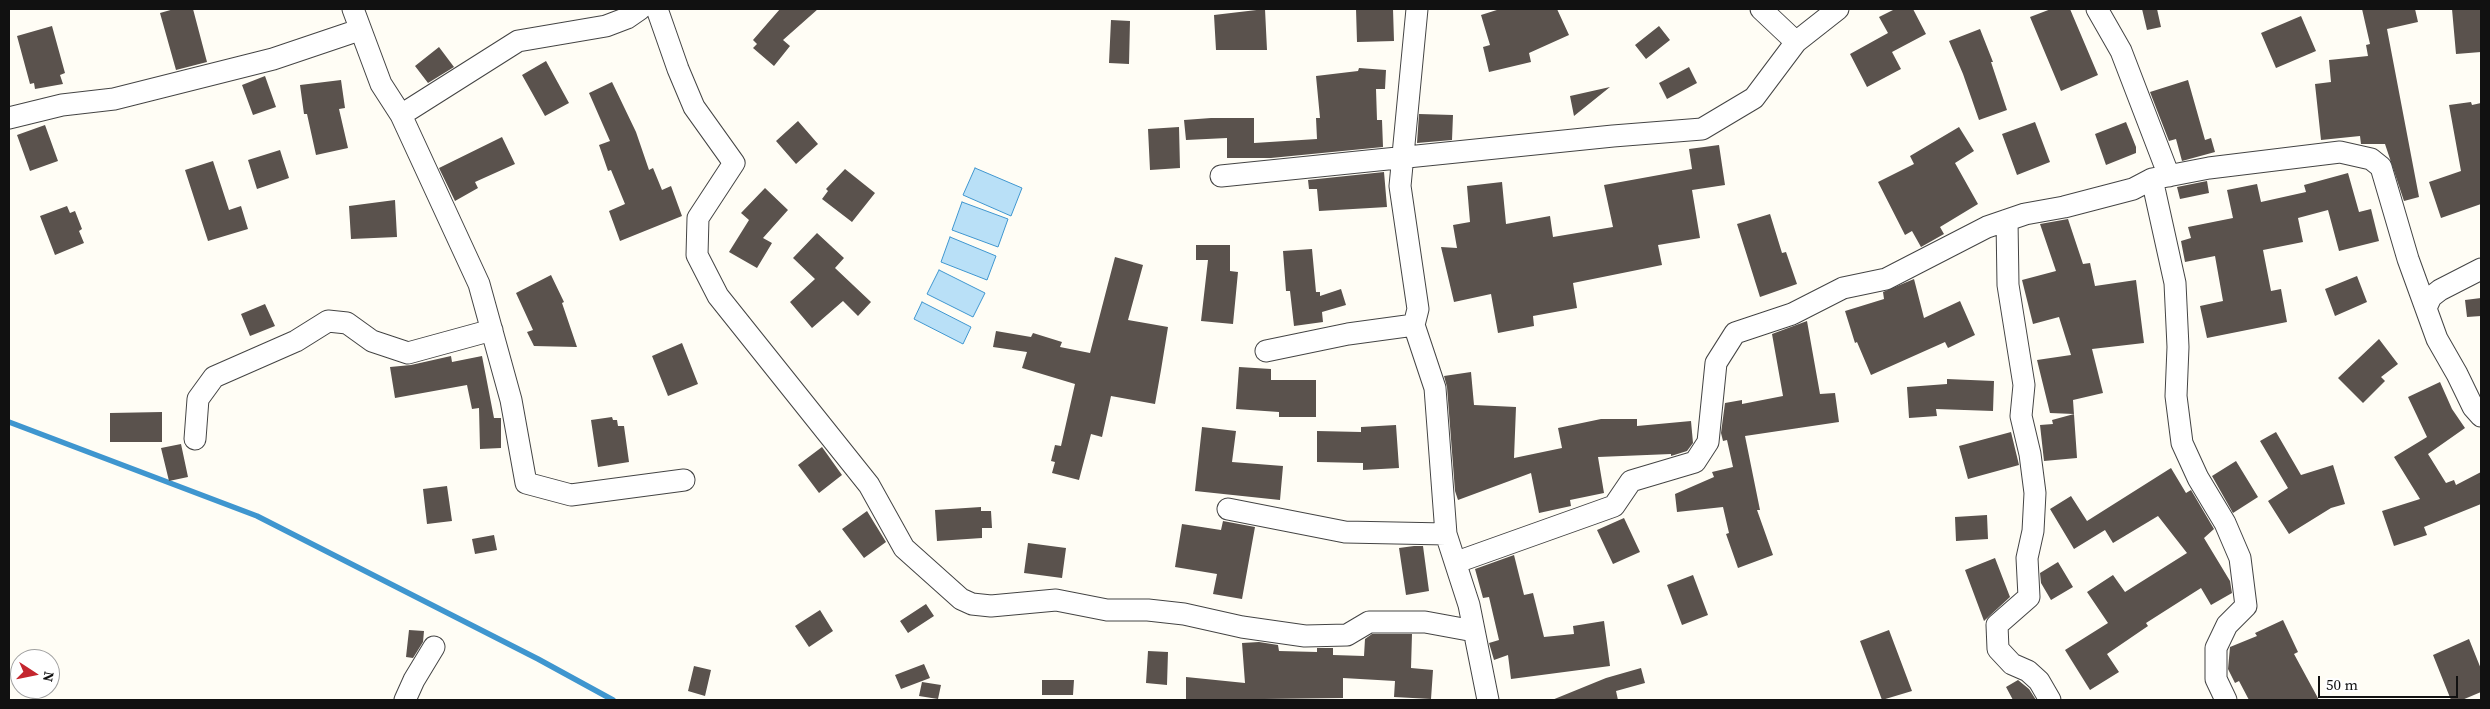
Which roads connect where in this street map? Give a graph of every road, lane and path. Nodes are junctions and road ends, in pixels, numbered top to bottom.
1 (353, 9) edge
2 (640, 9) edge
3 (657, 9) edge
4 (1417, 9) edge
5 (1761, 9) edge
6 (1837, 9) edge
7 (2097, 9) edge
8 (359, 30) junction
9 (1796, 42) junction
10 (401, 115) junction
11 (9, 118) edge
12 (1402, 159) junction
13 (1221, 176) dead end
14 (2161, 177) junction
15 (2007, 220) junction
16 (2481, 269) edge
17 (2426, 308) junction
18 (1414, 325) junction
19 (492, 330) junction
20 (1266, 351) dead end
21 (2481, 416) edge
22 (195, 440) dead end
23 (684, 480) dead end
24 (1228, 509) dead end
25 (1446, 534) junction
26 (1457, 562) junction
27 (1474, 631) junction
28 (434, 647) dead end
29 (405, 700) edge
30 (1488, 700) edge
31 (2050, 700) edge
32 (2226, 700) edge

1 - 8 street
2 - 10 street
3 - 27 street
4 - 12 street
5 - 9 street
6 - 9 street
7 - 14 street
8 - 10 street
8 - 11 street
9 - 12 street
10 - 19 street
12 - 13 street
12 - 18 street
14 - 15 street
14 - 17 street
14 - 32 street
15 - 26 street
15 - 31 street
16 - 17 street
17 - 21 street
18 - 20 street
18 - 25 street
19 - 22 street
19 - 23 street
24 - 25 street
25 - 26 street
26 - 27 street
27 - 30 street
28 - 29 street

